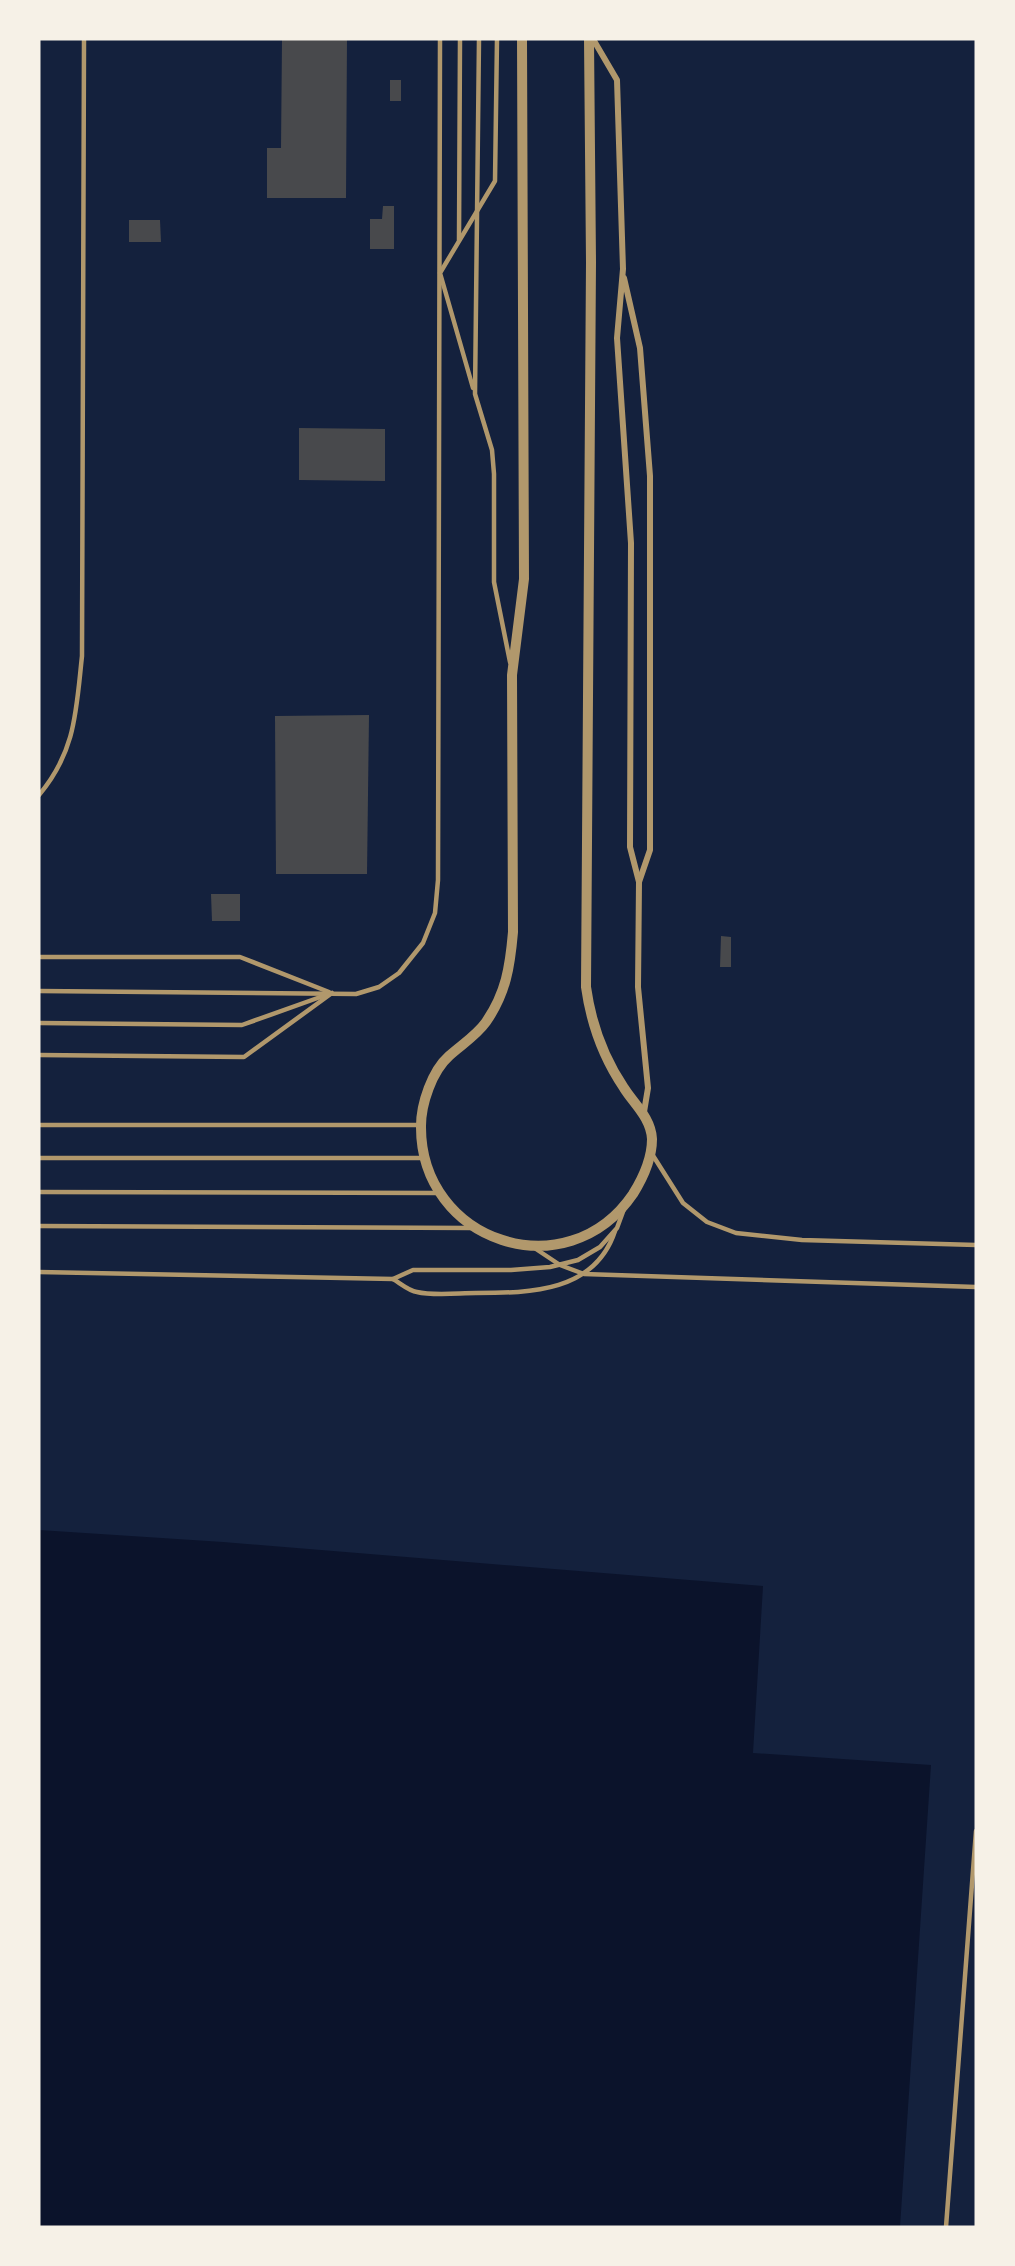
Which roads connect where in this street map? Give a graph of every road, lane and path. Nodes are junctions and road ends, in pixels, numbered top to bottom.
1 (84, 39) edge
2 (440, 39) edge
3 (460, 39) edge
4 (478, 39) edge
5 (496, 39) edge
6 (522, 39) edge
7 (591, 39) edge
8 (477, 212) junction
9 (459, 241) junction
10 (623, 269) junction
11 (440, 273) junction
12 (475, 394) junction
13 (512, 675) junction
14 (39, 795) edge
15 (639, 882) junction
16 (39, 957) edge
17 (39, 991) edge
18 (332, 993) junction
19 (39, 1023) edge
20 (39, 1055) edge
21 (643, 1114) junction
22 (39, 1125) edge
23 (421, 1125) junction
24 (650, 1149) junction
25 (39, 1158) edge
26 (425, 1158) junction
27 (39, 1192) edge
28 (439, 1193) junction
29 (626, 1204) junction
30 (39, 1226) edge
31 (473, 1228) junction
32 (616, 1228) junction
33 (530, 1245) junction
34 (976, 1245) edge
35 (560, 1265) junction
36 (39, 1272) edge
37 (584, 1274) junction
38 (393, 1280) junction
39 (976, 1287) edge
40 (976, 1831) edge
41 (946, 2227) edge

1 - 14 lane
2 - 11 lane
3 - 9 lane
4 - 8 lane
5 - 8 lane
6 - 13 street
7 - 10 street
7 - 21 street
8 - 9 lane
8 - 12 lane
9 - 11 lane
10 - 15 street
10 - 15 street
11 - 12 lane
11 - 18 lane
12 - 13 lane
13 - 23 street
15 - 21 street
16 - 18 lane
17 - 18 lane
18 - 19 lane
18 - 20 lane
21 - 24 street
22 - 23 lane
23 - 26 street
24 - 29 street
24 - 34 lane
25 - 26 lane
26 - 28 street
27 - 28 lane
28 - 31 street
29 - 32 lane
29 - 33 street
30 - 31 lane
31 - 33 street
32 - 35 lane
32 - 37 lane
33 - 35 lane
35 - 37 lane
35 - 38 lane
36 - 38 lane
37 - 38 lane
37 - 39 lane
40 - 41 lane

